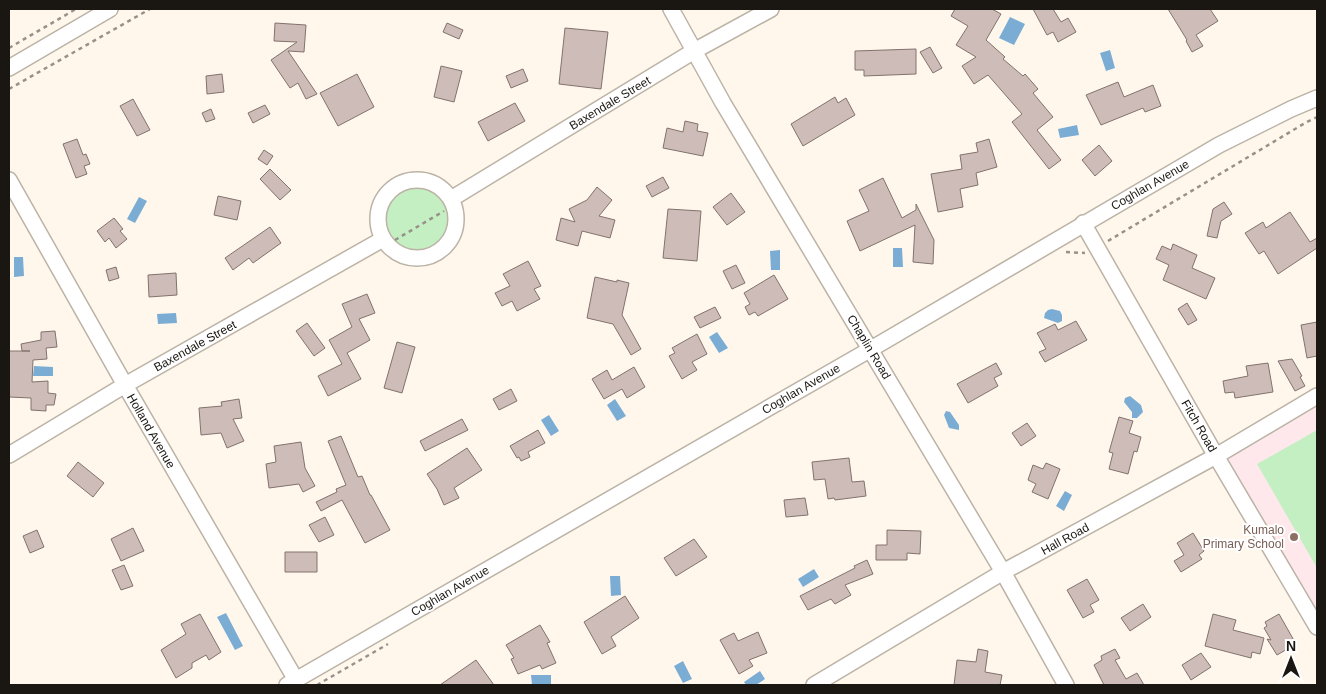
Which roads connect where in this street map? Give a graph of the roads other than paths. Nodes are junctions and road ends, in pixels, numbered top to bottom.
1 (110, 9) edge
2 (671, 9) edge
3 (770, 9) edge
4 (694, 51) junction
5 (9, 68) edge
6 (1317, 98) edge
7 (9, 180) edge
8 (452, 202) junction
9 (1083, 223) junction
10 (385, 242) junction
11 (871, 349) junction
12 (125, 385) junction
13 (1317, 396) edge
14 (9, 455) edge
15 (1216, 456) junction
16 (1003, 572) junction
17 (1317, 627) edge
18 (292, 683) edge
19 (814, 685) edge
20 (1066, 685) edge

1 - 5 street
2 - 4 street, Chaplin Road
3 - 4 street, Baxendale Street
4 - 8 street, Baxendale Street
4 - 11 street, Chaplin Road
6 - 9 street, Coghlan Avenue
7 - 12 street, Holland Avenue
8 - 10 street
8 - 10 street
9 - 11 street, Coghlan Avenue
9 - 15 street, Fitch Road
10 - 12 street, Baxendale Street
11 - 16 street, Chaplin Road
11 - 18 street, Coghlan Avenue
12 - 14 street, Baxendale Street
12 - 18 street, Holland Avenue
13 - 15 street, Hall Road
15 - 16 street, Hall Road
15 - 17 street, Fitch Road
16 - 19 street, Hall Road
16 - 20 street, Chaplin Road

